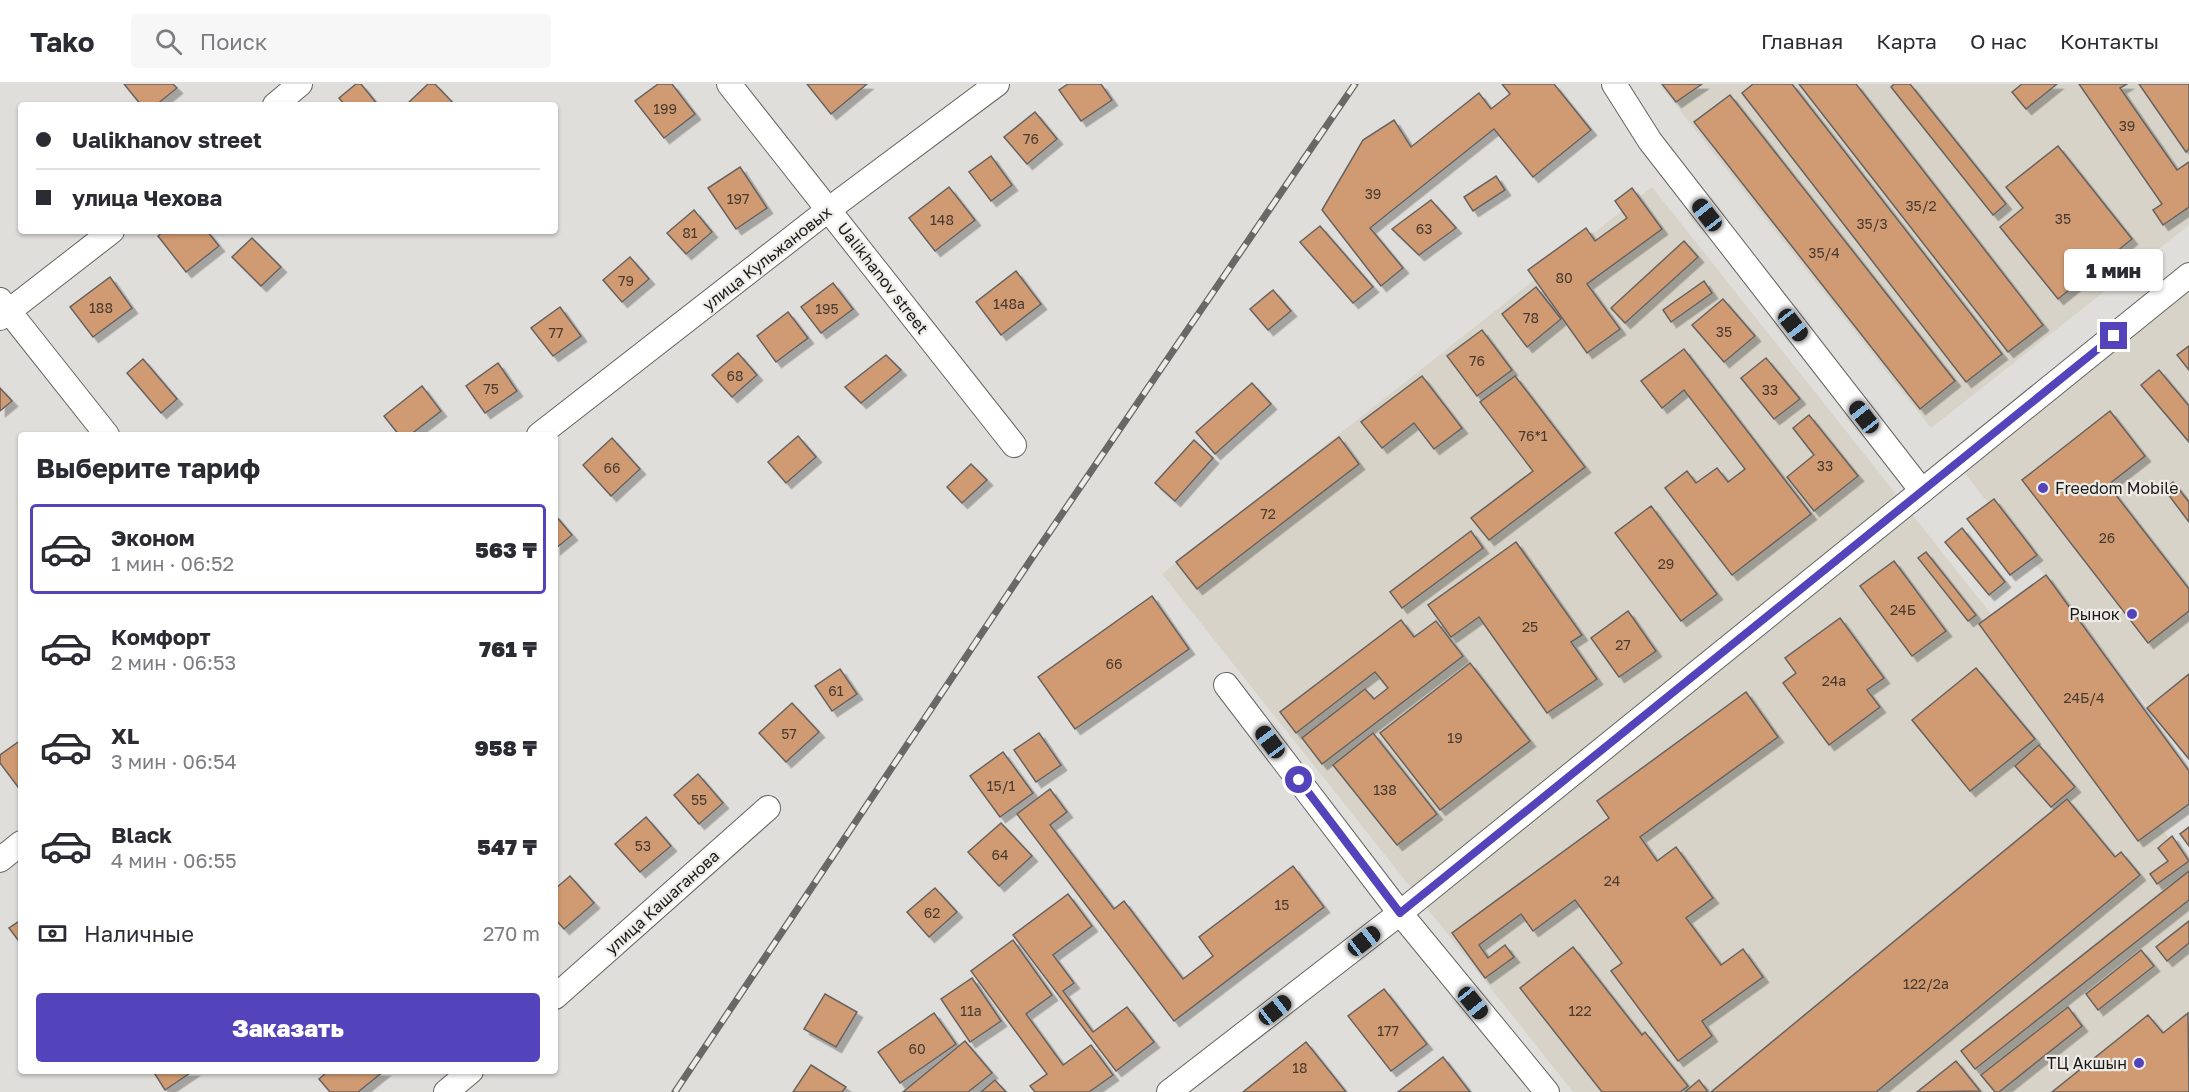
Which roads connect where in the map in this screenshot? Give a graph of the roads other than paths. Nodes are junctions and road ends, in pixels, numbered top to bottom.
1 (300, 84) edge
2 (729, 84) edge
3 (997, 84) edge
4 (1614, 84) edge
5 (279, 102) edge
6 (828, 210) junction
7 (108, 234) edge
8 (2189, 275) edge
9 (3, 310) edge
10 (105, 432) edge
11 (543, 432) edge
12 (1014, 445) dead end
13 (1922, 491) junction
14 (1226, 685) dead end
15 (768, 807) dead end
16 (18, 845) edge
17 (0, 860) edge
18 (1400, 913) junction
19 (558, 994) edge
20 (467, 1074) edge
21 (446, 1092) edge
22 (1169, 1092) edge
23 (1547, 1092) edge

1 - 5 street
2 - 6 street, Ualikhanov street
3 - 6 street, улица Кульжановых
4 - 13 street
6 - 11 street, улица Кульжановых
6 - 12 street, Ualikhanov street
7 - 9 street
8 - 13 street
9 - 10 street
13 - 18 street
14 - 18 street
15 - 19 street, улица Кашаганова
16 - 17 street
18 - 22 street
18 - 23 street
20 - 21 street

